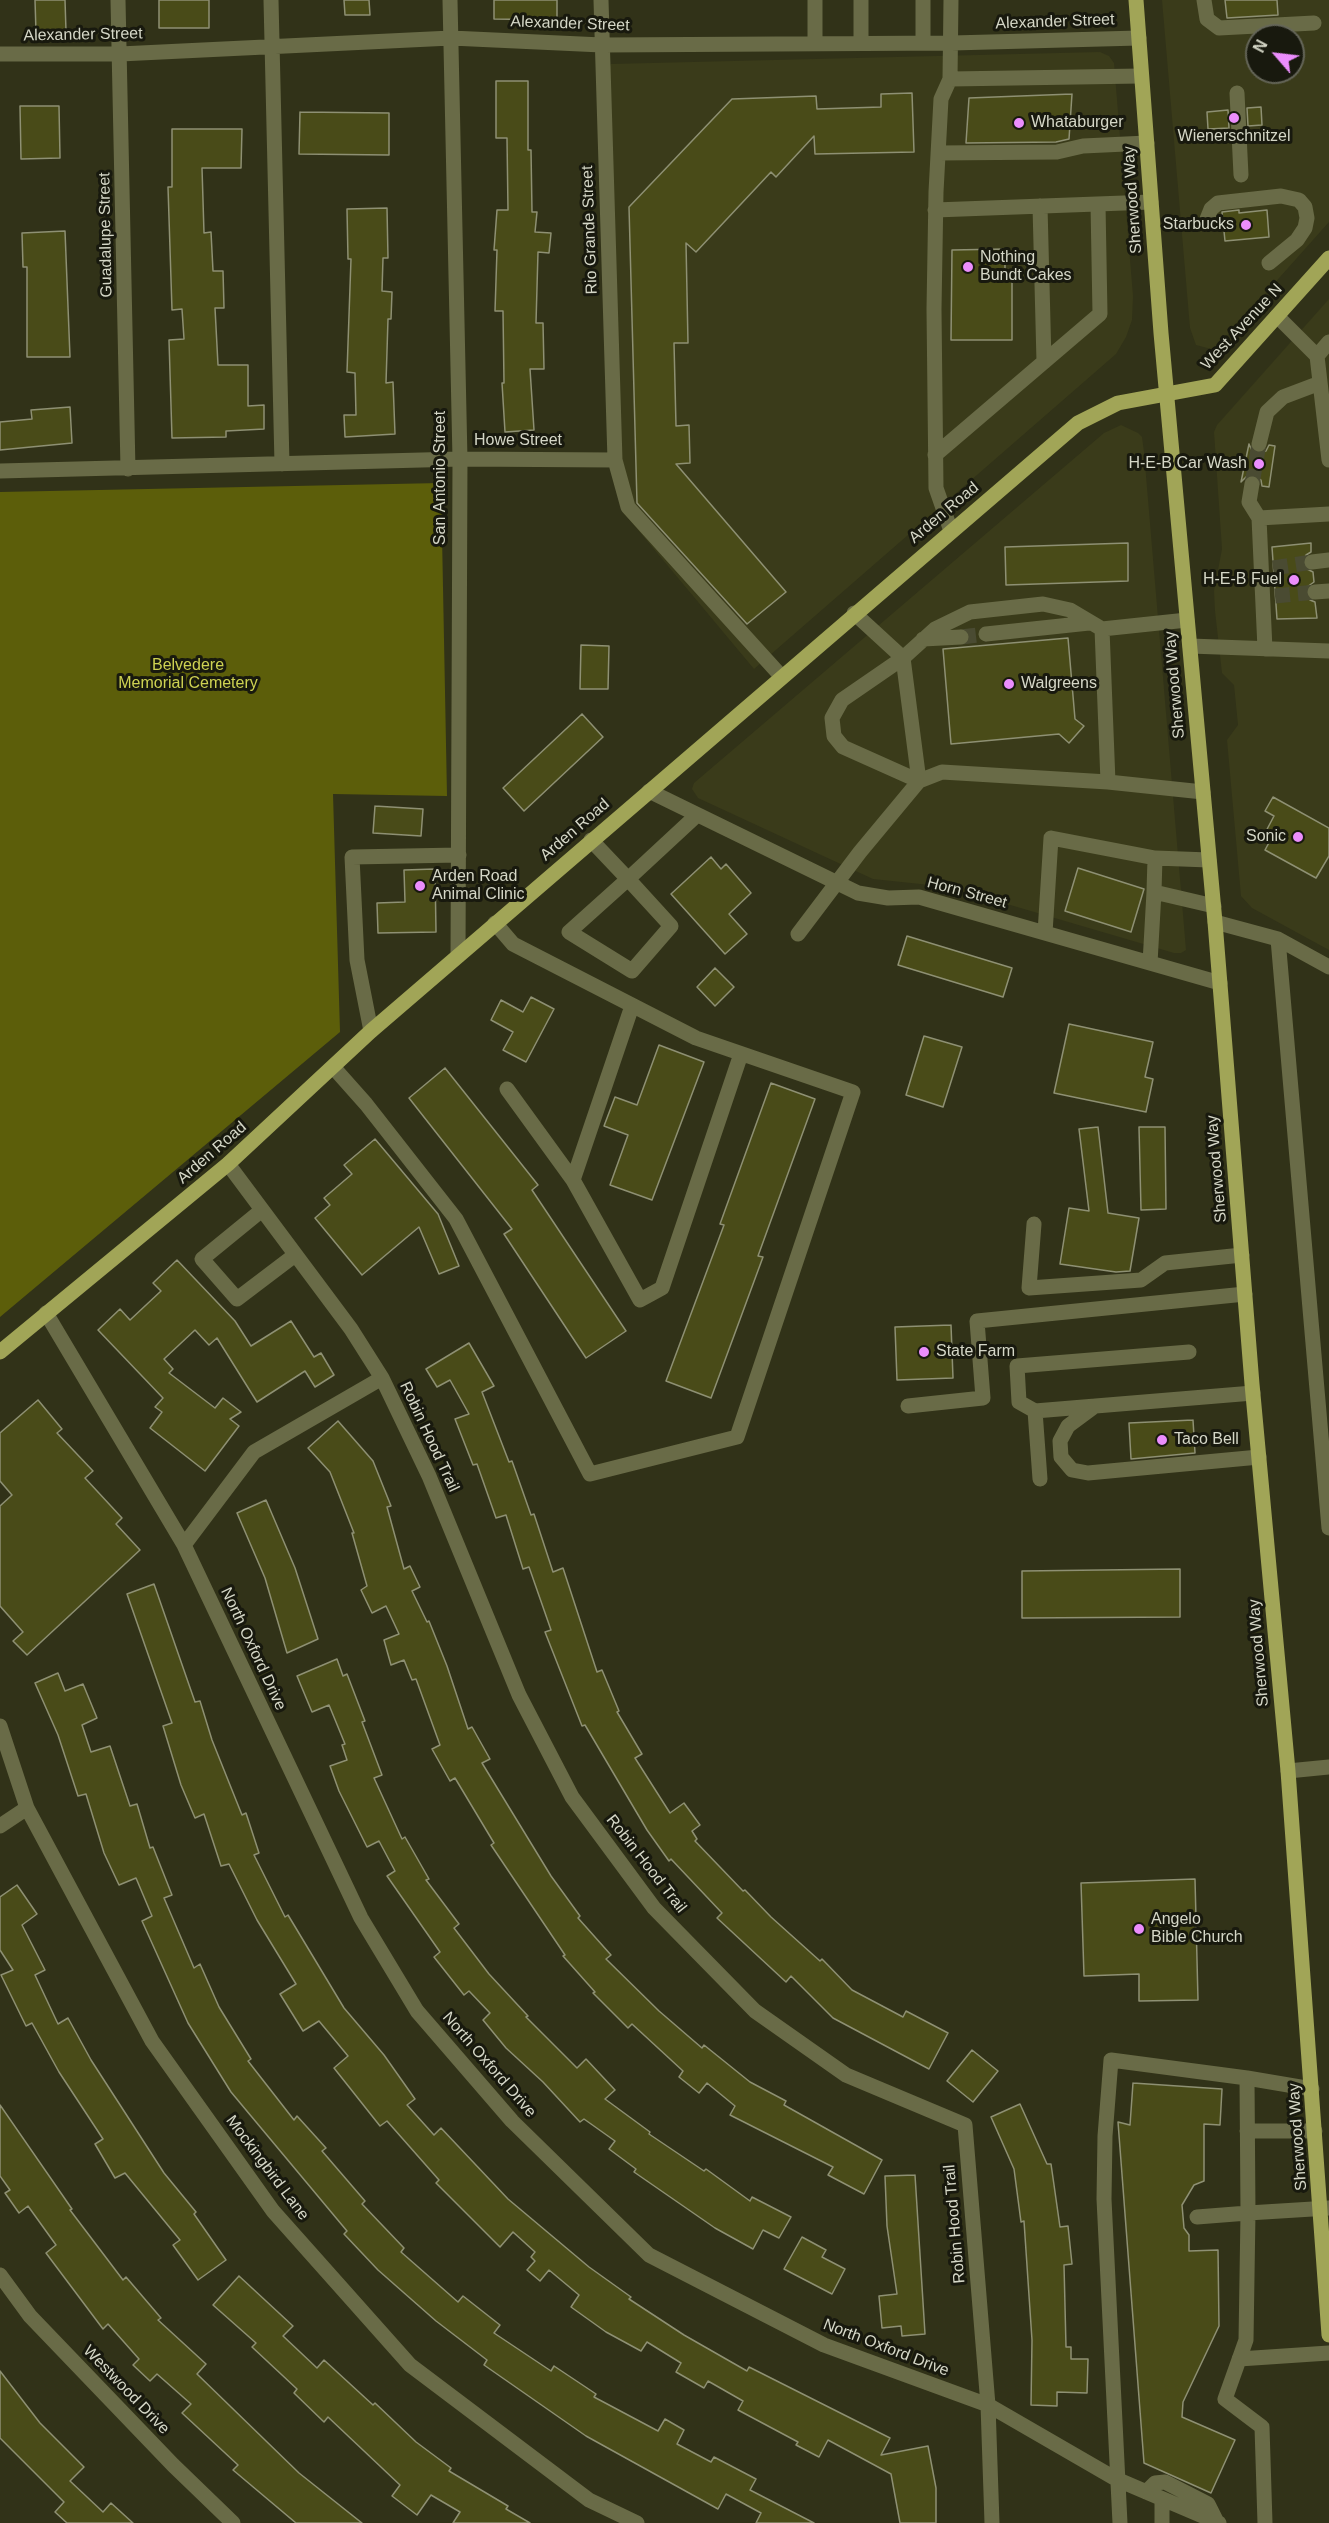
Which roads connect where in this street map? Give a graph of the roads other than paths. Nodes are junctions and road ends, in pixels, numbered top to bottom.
1 (118, 0) edge
2 (271, 0) edge
3 (450, 0) edge
4 (601, 0) edge
5 (815, 0) edge
6 (861, 0) edge
7 (922, 0) edge
8 (951, 0) edge
9 (1136, 0) edge
10 (1204, 0) edge
11 (1314, 23) dead end
12 (451, 38) junction
13 (1138, 38) junction
14 (861, 43) junction
15 (923, 43) junction
16 (952, 43) junction
17 (815, 44) junction
18 (602, 45) junction
19 (272, 47) junction
20 (0, 54) edge
21 (120, 54) junction
22 (1141, 76) junction
23 (950, 78) junction
24 (1237, 93) dead end
25 (1146, 143) junction
26 (938, 153) junction
27 (1241, 176) dead end
28 (1151, 202) junction
29 (1098, 204) junction
30 (1040, 206) junction
31 (935, 210) junction
32 (1207, 219) dead end
33 (1329, 258) edge
34 (1269, 263) dead end
35 (1277, 316) junction
36 (1329, 342) edge
37 (1317, 356) junction
38 (1044, 362) junction
39 (1320, 383) junction
40 (1167, 395) junction
41 (1259, 444) tunnel mouth
42 (935, 455) junction
43 (460, 459) junction
44 (615, 460) junction
45 (1329, 460) edge
46 (282, 464) junction
47 (128, 469) junction
48 (0, 471) edge
49 (1252, 484) tunnel mouth
50 (1329, 514) edge
51 (1259, 518) junction
52 (951, 531) junction
53 (1329, 560) edge
54 (1312, 562) tunnel mouth
55 (854, 613) junction
56 (1187, 620) junction
57 (1096, 626) junction
58 (986, 634) tunnel mouth
59 (961, 637) tunnel mouth
60 (923, 639) junction
61 (1190, 646) junction
62 (1265, 649) junction
63 (1329, 651) edge
64 (903, 658) junction
65 (781, 676) junction
66 (919, 781) junction
67 (1108, 782) junction
68 (649, 791) junction
69 (1203, 792) junction
70 (697, 815) junction
71 (591, 840) junction
72 (459, 855) junction
73 (1155, 858) junction
74 (1209, 860) junction
75 (628, 879) junction
76 (837, 884) junction
77 (1154, 892) junction
78 (1214, 906) junction
79 (1215, 922) junction
80 (495, 923) junction
81 (1045, 933) junction
82 (798, 934) dead end
83 (1278, 939) junction
84 (458, 956) junction
85 (1150, 963) junction
86 (1329, 967) edge
87 (1220, 983) junction
88 (632, 1006) junction
89 (371, 1031) junction
90 (741, 1054) junction
91 (334, 1068) junction
92 (507, 1089) dead end
93 (228, 1164) junction
94 (573, 1180) junction
95 (262, 1210) junction
96 (1034, 1224) dead end
97 (296, 1255) junction
98 (1242, 1255) junction
99 (1245, 1294) junction
100 (46, 1313) junction
101 (0, 1352) edge
102 (1189, 1352) dead end
103 (382, 1378) junction
104 (1322, 1381) edge
105 (1253, 1393) junction
106 (908, 1406) dead end
107 (1095, 1406) junction
108 (1035, 1411) junction
109 (1259, 1458) junction
110 (1040, 1479) dead end
111 (1329, 1528) edge
112 (184, 1545) junction
113 (0, 1726) edge
114 (1329, 1767) edge
115 (1288, 1771) junction
116 (27, 1808) junction
117 (0, 1826) edge
118 (1246, 2078) junction
119 (1312, 2089) junction
120 (1247, 2131) junction
121 (1315, 2131) junction
122 (1325, 2209) edge
123 (1248, 2213) junction
124 (1197, 2217) dead end
125 (0, 2275) edge
126 (1329, 2335) edge
127 (1329, 2353) edge
128 (1239, 2359) junction
129 (988, 2405) junction
130 (1116, 2479) junction
131 (1146, 2492) junction
132 (1162, 2499) junction
133 (233, 2523) edge
134 (637, 2523) edge
135 (992, 2523) edge
136 (1120, 2523) edge
137 (1162, 2523) edge
138 (1218, 2523) edge
139 (1265, 2523) edge

1 - 21 street, Guadalupe Street
2 - 19 street
3 - 12 street, San Antonio Street
4 - 18 street, Rio Grande Street
5 - 17 street
6 - 14 street
7 - 15 street
8 - 16 street
9 - 13 main road, Sherwood Way
10 - 11 street
12 - 18 street, Alexander Street
12 - 19 street, Alexander Street
12 - 43 street, San Antonio Street
13 - 16 street, Alexander Street
13 - 22 main road, Sherwood Way
14 - 15 street, Alexander Street
14 - 17 street, Alexander Street
15 - 16 street, Alexander Street
16 - 23 street
17 - 18 street, Alexander Street
18 - 44 street, Rio Grande Street
19 - 21 street, Alexander Street
19 - 46 street
20 - 21 street, Alexander Street
21 - 47 street, Guadalupe Street
22 - 23 street
22 - 25 main road, Sherwood Way
23 - 26 street
24 - 27 street
25 - 26 street
25 - 28 main road, Sherwood Way
26 - 31 street
28 - 29 street
28 - 40 main road, Sherwood Way
29 - 30 street
29 - 38 street
30 - 31 street
30 - 38 street
31 - 42 street
32 - 34 street
33 - 35 main road, West Avenue N
35 - 37 street
35 - 40 main road, West Avenue N
36 - 37 street
37 - 39 street
38 - 42 street
39 - 41 street
39 - 45 street
40 - 52 main road, Arden Road
40 - 56 main road, Sherwood Way
42 - 52 street
43 - 44 street, Howe Street
43 - 46 street, Howe Street
43 - 72 street, San Antonio Street
44 - 65 street
46 - 47 street, Howe Street
47 - 48 street, Howe Street
49 - 51 street
50 - 51 street
51 - 62 street
52 - 55 main road, Arden Road
53 - 54 street
55 - 64 street
55 - 65 main road, Arden Road
56 - 57 street
56 - 61 main road, Sherwood Way
57 - 58 street
57 - 60 street
57 - 67 street
59 - 60 street
60 - 64 street
61 - 62 street
61 - 69 main road, Sherwood Way
62 - 63 street
64 - 66 street
64 - 66 street
65 - 68 main road, Arden Road
66 - 67 street
66 - 76 street
67 - 69 street
68 - 70 street, Horn Street
68 - 71 main road, Arden Road
69 - 74 main road, Sherwood Way
70 - 75 street
70 - 76 street, Horn Street
71 - 75 street
71 - 80 main road, Arden Road
72 - 84 street, San Antonio Street
72 - 89 street
73 - 74 street
73 - 77 street
73 - 81 street
74 - 78 main road, Sherwood Way
75 - 75 street
76 - 81 street, Horn Street
76 - 82 street
77 - 78 street
77 - 85 street
78 - 79 main road, Sherwood Way
79 - 83 street
79 - 87 main road, Sherwood Way
80 - 84 main road, Arden Road
80 - 88 street
81 - 85 street, Horn Street
83 - 86 street
83 - 104 street
84 - 89 main road, Arden Road
85 - 87 street, Horn Street
87 - 98 main road, Sherwood Way
88 - 90 street
88 - 94 street
89 - 91 main road, Arden Road
90 - 91 street
90 - 94 street
91 - 93 main road, Arden Road
92 - 94 street
93 - 95 street, Robin Hood Trail
93 - 100 main road, Arden Road
95 - 97 street, Robin Hood Trail
95 - 97 street
96 - 98 street
97 - 103 street, Robin Hood Trail
98 - 99 main road, Sherwood Way
99 - 105 main road, Sherwood Way
99 - 106 street
100 - 101 main road, Arden Road
100 - 112 street, North Oxford Drive
102 - 108 street
103 - 112 street
103 - 129 street, Robin Hood Trail
104 - 111 street
105 - 107 street
105 - 109 main road, Sherwood Way
107 - 108 street
107 - 109 street
108 - 110 street
109 - 115 main road, Sherwood Way
112 - 129 street, North Oxford Drive
113 - 116 street, Mockingbird Lane
114 - 115 street
115 - 119 main road, Sherwood Way
116 - 117 street
116 - 134 street, Mockingbird Lane
118 - 119 street
118 - 120 street
118 - 130 street
119 - 121 main road, Sherwood Way
120 - 121 street
120 - 123 street
121 - 122 main road, Sherwood Way
122 - 123 street
122 - 126 main road, Sherwood Way
123 - 124 street
123 - 128 street
125 - 133 street, Westwood Drive
127 - 128 street
128 - 139 street
129 - 130 street, North Oxford Drive
129 - 135 street, Robin Hood Trail
130 - 131 street, North Oxford Drive
130 - 136 street
131 - 132 street, North Oxford Drive
131 - 138 street
132 - 137 street
132 - 138 street, North Oxford Drive

